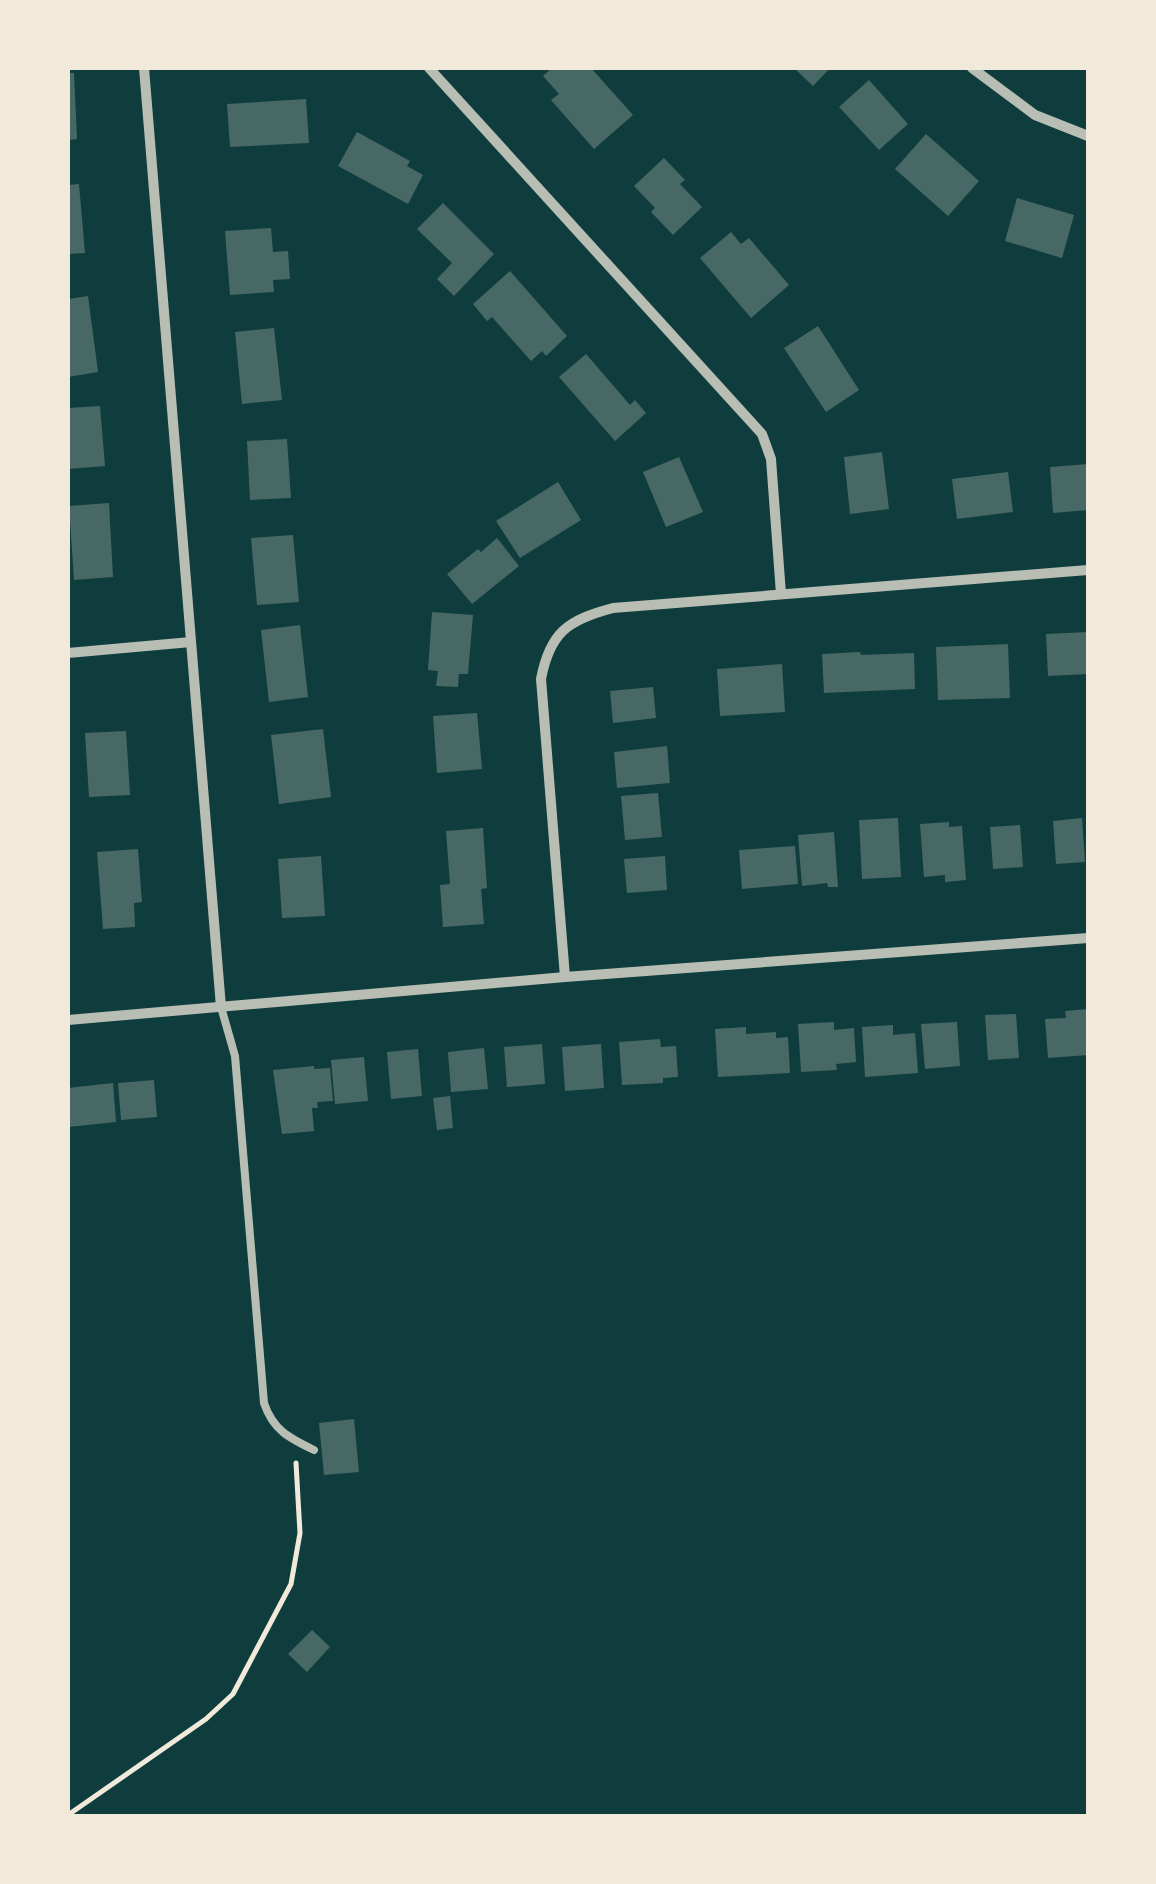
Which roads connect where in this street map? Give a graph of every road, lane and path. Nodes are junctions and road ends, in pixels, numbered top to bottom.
1 (144, 68) edge
2 (429, 68) edge
3 (972, 68) edge
4 (1088, 136) edge
5 (1088, 570) edge
6 (781, 594) junction
7 (191, 642) junction
8 (68, 653) edge
9 (1088, 938) edge
10 (565, 977) junction
11 (221, 1006) junction
12 (68, 1020) edge
13 (294, 1440) junction
14 (314, 1450) dead end
15 (68, 1815) edge

1 - 7 street
2 - 6 street
3 - 4 street
5 - 6 street
6 - 10 street
7 - 8 street
7 - 11 street
9 - 10 street
10 - 11 street
11 - 12 street
11 - 13 lane
13 - 14 lane
13 - 15 path

